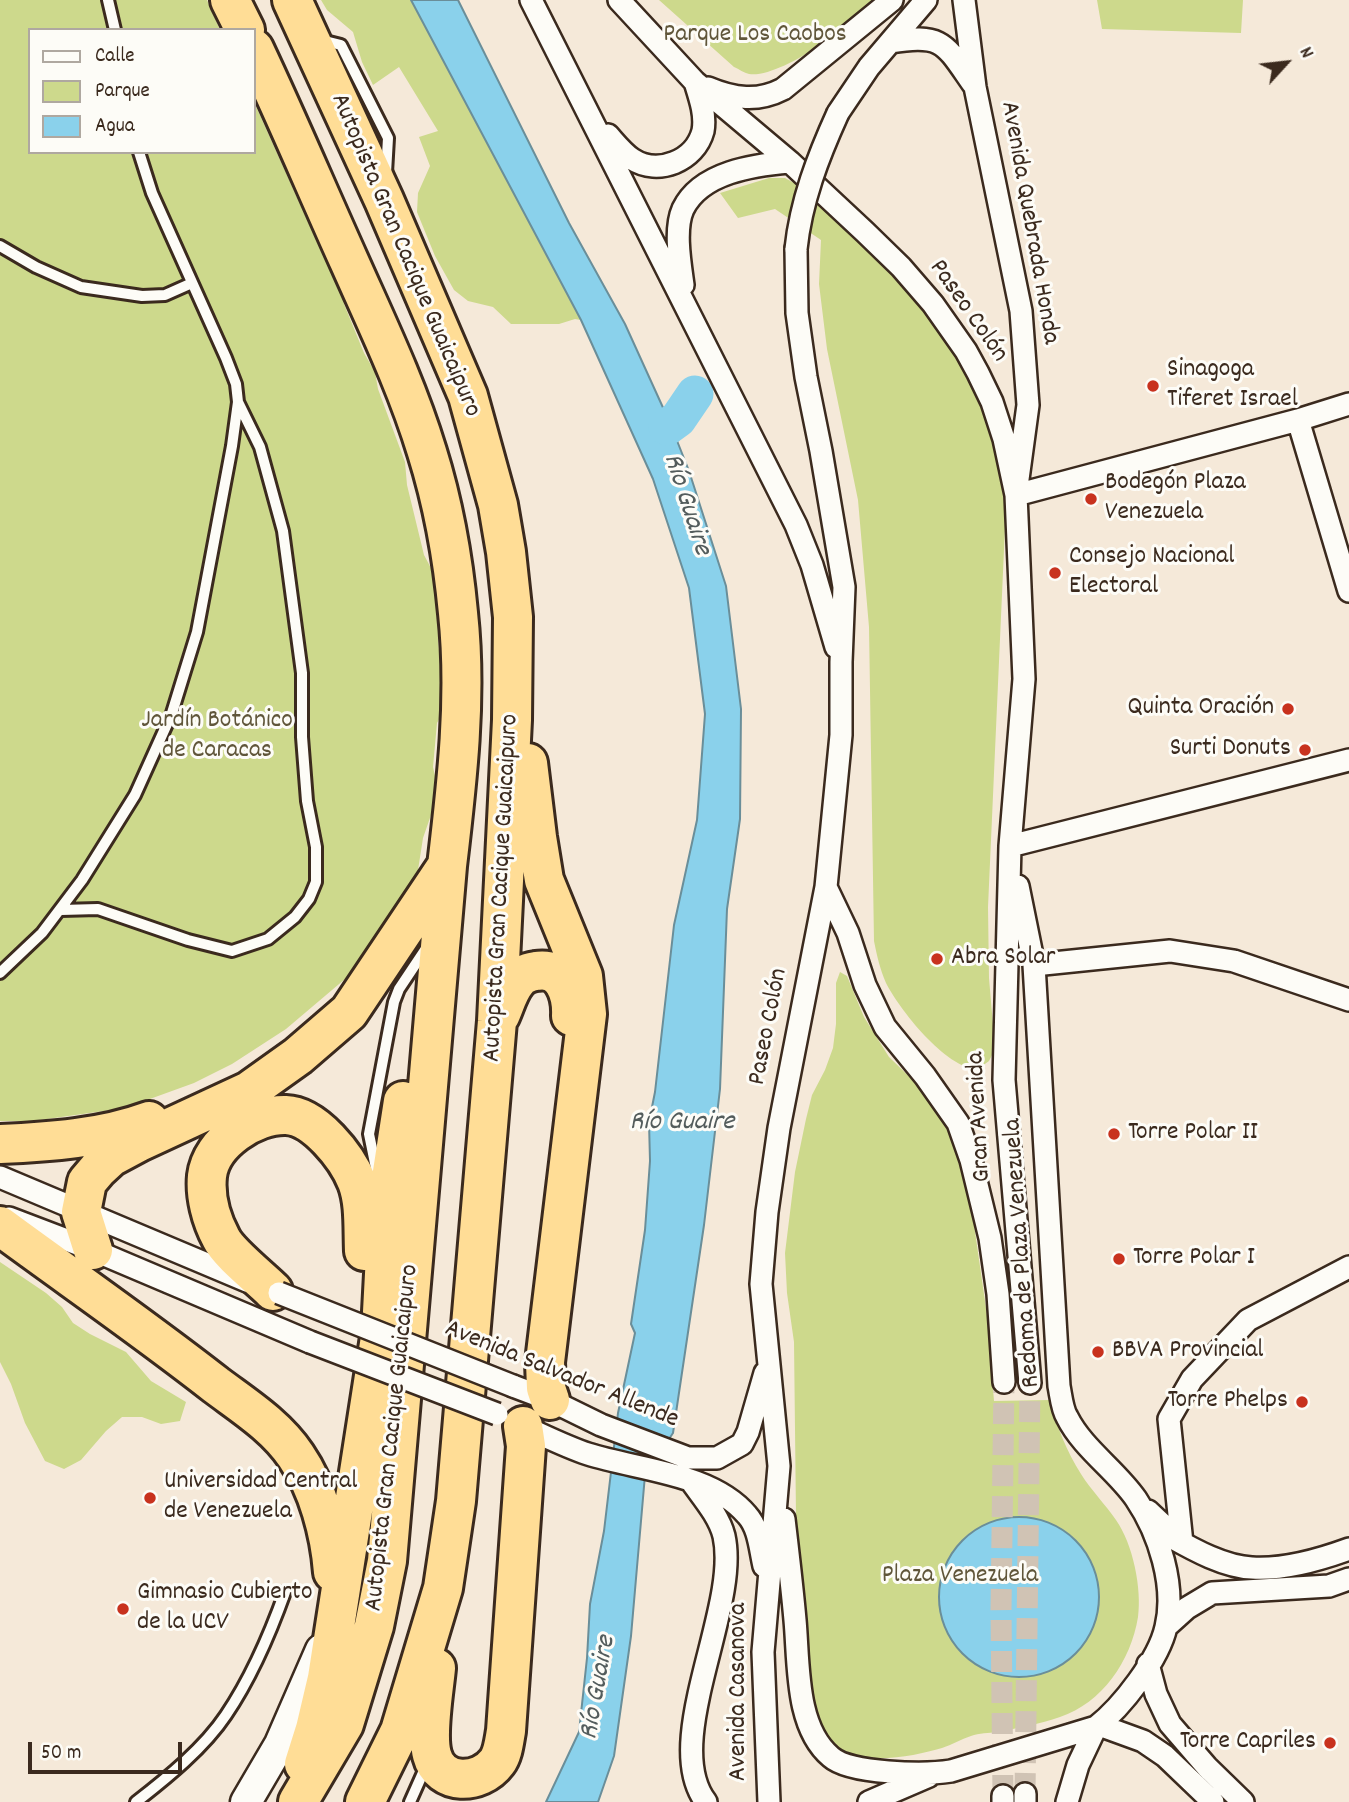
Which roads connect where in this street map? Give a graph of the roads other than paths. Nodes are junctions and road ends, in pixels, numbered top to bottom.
1 (108, 0) edge
2 (230, 0) edge
3 (292, 0) edge
4 (531, 0) edge
5 (619, 0) edge
6 (892, 0) edge
7 (926, 0) edge
8 (964, 0) edge
9 (115, 28) edge
10 (244, 28) edge
11 (891, 42) junction
12 (256, 52) edge
13 (695, 82) junction
14 (975, 87) junction
15 (585, 104) junction
16 (140, 154) edge
17 (790, 162) junction
18 (0, 246) edge
19 (192, 283) junction
20 (685, 303) junction
21 (238, 402) junction
22 (1349, 404) edge
23 (1298, 420) junction
24 (1016, 495) junction
25 (1349, 591) edge
26 (513, 657) junction
27 (841, 662) junction
28 (1349, 760) edge
29 (1010, 846) junction
30 (447, 866) junction
31 (826, 887) junction
32 (61, 910) junction
33 (385, 959) junction
34 (1034, 965) junction
35 (0, 973) edge
36 (1349, 1000) edge
37 (497, 1021) junction
38 (0, 1144) edge
39 (0, 1177) edge
40 (81, 1212) junction
41 (0, 1215) edge
42 (0, 1226) edge
43 (93, 1250) junction
44 (1349, 1267) edge
45 (276, 1292) junction
46 (381, 1331) junction
47 (769, 1354) junction
48 (1004, 1382) tunnel mouth
49 (1030, 1383) tunnel mouth
50 (550, 1400) junction
51 (512, 1403) junction
52 (691, 1481) junction
53 (779, 1486) junction
54 (1136, 1500) junction
55 (1152, 1526) junction
56 (1182, 1543) junction
57 (1349, 1549) edge
58 (1349, 1579) edge
59 (768, 1583) junction
60 (443, 1588) junction
61 (285, 1592) dead end
62 (335, 1617) junction
63 (1167, 1626) junction
64 (1148, 1664) junction
65 (1098, 1726) junction
66 (432, 1755) junction
67 (934, 1774) junction
68 (136, 1802) edge
69 (246, 1802) edge
70 (290, 1802) edge
71 (298, 1802) edge
72 (365, 1802) edge
73 (410, 1802) edge
74 (706, 1802) edge
75 (769, 1802) edge
76 (869, 1802) edge
77 (1067, 1802) edge
78 (1213, 1802) edge
79 (1243, 1802) edge

1 - 9 lane
2 - 10 highway
3 - 26 highway, Autopista Gran Cacique Guaicaipuro
4 - 15 street, Paseo Colón
5 - 13 street, Paseo Colón
6 - 13 street, Paseo Colón
7 - 11 street, Paseo Colón
8 - 14 street, Avenida Quebrada Honda
11 - 14 street, Avenida Quebrada Honda
11 - 27 street, Paseo Colón, bridge
12 - 30 highway, Autopista Gran Cacique Guaicaipuro
13 - 15 street
13 - 17 street, Paseo Colón
14 - 24 street, Avenida Quebrada Honda
15 - 20 street, Paseo Colón
16 - 19 lane
17 - 20 street
17 - 24 street, Paseo Colón
18 - 19 lane
19 - 21 lane
20 - 27 street, Paseo Colón
21 - 32 lane
21 - 32 lane
22 - 23 street
23 - 24 street
23 - 25 street
24 - 29 street, Paseo Colón
26 - 37 highway, Autopista Gran Cacique Guaicaipuro
26 - 50 highway
27 - 31 street, Paseo Colón
28 - 29 street
29 - 34 street, Redoma de Plaza Venezuela
29 - 49 street, Gran Avenida
30 - 33 highway
30 - 46 highway
30 - 71 highway, Autopista Gran Cacique Guaicaipuro
31 - 47 street, Paseo Colón
31 - 48 street, Gran Avenida
32 - 35 lane
33 - 38 highway
33 - 40 highway
34 - 36 street
34 - 54 street, Redoma de Plaza Venezuela
37 - 51 highway
37 - 60 highway, Autopista Gran Cacique Guaicaipuro
39 - 40 street, Avenida Salvador Allende
40 - 43 highway
40 - 45 street, Avenida Salvador Allende
41 - 43 street, Avenida Salvador Allende
42 - 62 highway
43 - 51 street, Avenida Salvador Allende, bridge
44 - 56 street
45 - 46 highway
45 - 51 street, Avenida Salvador Allende, bridge
46 - 62 highway
47 - 50 street, Avenida Salvador Allende
47 - 53 street, Paseo Colón
50 - 51 street, Avenida Salvador Allende
51 - 52 street, Avenida Salvador Allende
51 - 66 highway
52 - 59 street, Avenida Casanova
52 - 74 street
53 - 59 street, Avenida Casanova
53 - 67 street, Redoma de Plaza Venezuela
54 - 55 street, Redoma de Plaza Venezuela
54 - 56 street
55 - 56 street
55 - 63 street, Redoma de Plaza Venezuela
56 - 57 street
58 - 63 street
59 - 75 street, Avenida Casanova
60 - 66 highway
60 - 72 highway, Autopista Gran Cacique Guaicaipuro
61 - 68 lane
62 - 69 main road
62 - 70 highway
63 - 64 street, Redoma de Plaza Venezuela
64 - 65 street, Redoma de Plaza Venezuela
64 - 79 street
65 - 67 street, Redoma de Plaza Venezuela
65 - 77 street, Redoma de Plaza Venezuela
65 - 78 street
66 - 73 lane
67 - 76 street, Redoma de Plaza Venezuela

